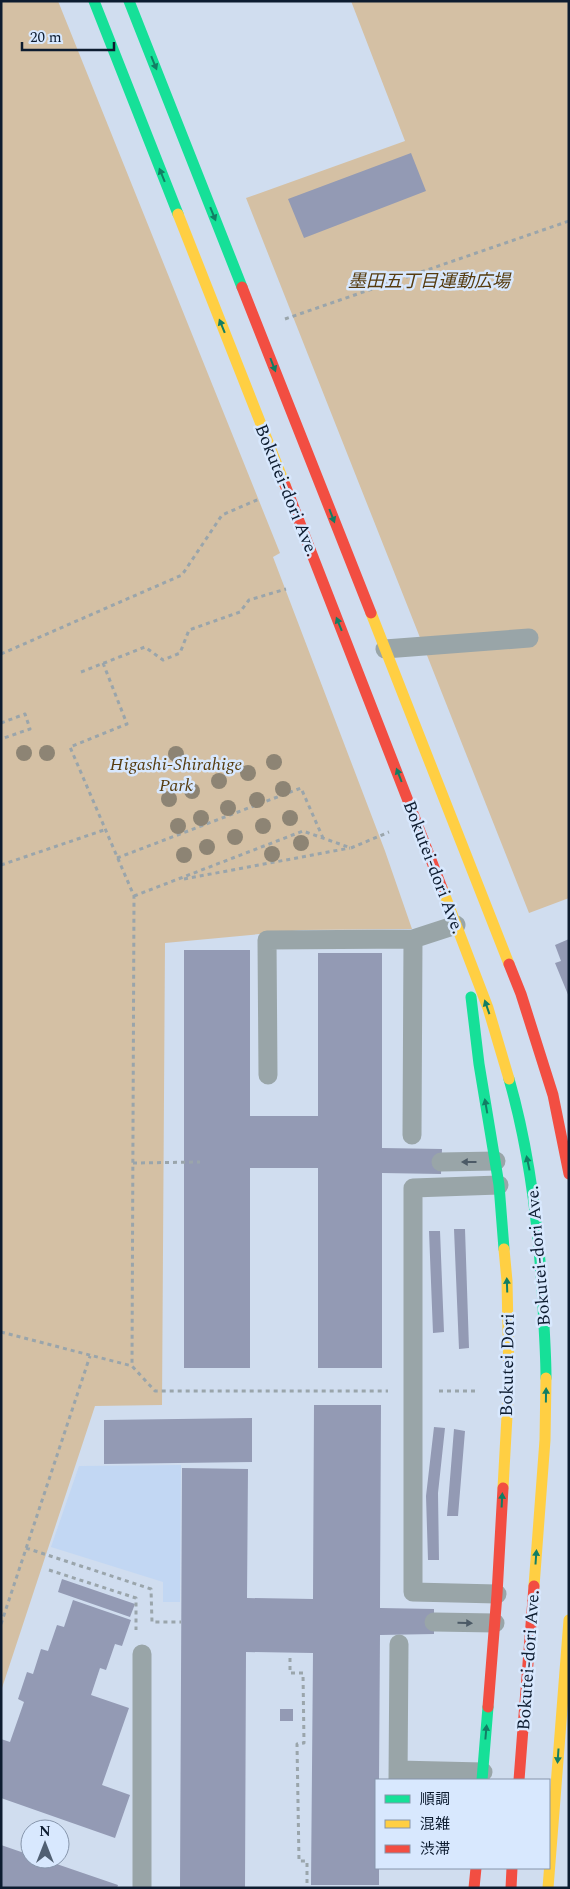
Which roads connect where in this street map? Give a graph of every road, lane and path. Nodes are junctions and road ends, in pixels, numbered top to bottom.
1 (94, 1) edge
2 (129, 1) edge
3 (569, 221) edge
4 (258, 328) junction
5 (262, 498) dead end
6 (286, 589) dead end
7 (529, 638) dead end
8 (385, 649) junction
9 (1, 654) edge
10 (103, 663) junction
11 (81, 672) dead end
12 (1, 723) edge
13 (1, 739) edge
14 (104, 830) junction
15 (390, 832) dead end
16 (323, 838) junction
17 (351, 848) junction
18 (117, 858) junction
19 (1, 866) edge
20 (174, 880) junction
21 (134, 896) junction
22 (456, 925) junction
23 (413, 940) junction
24 (466, 951) junction
25 (268, 1074) dead end
26 (553, 1095) junction
27 (569, 1120) edge
28 (412, 1135) dead end
29 (496, 1161) junction
30 (200, 1162) dead end
31 (441, 1162) dead end
32 (133, 1163) junction
33 (569, 1174) edge
34 (499, 1185) junction
35 (1, 1332) edge
36 (90, 1356) junction
37 (132, 1366) junction
38 (372, 1392) dead end
39 (26, 1548) junction
40 (49, 1570) dead end
41 (497, 1594) junction
42 (569, 1620) edge
43 (181, 1622) dead end
44 (434, 1622) dead end
45 (495, 1623) junction
46 (1, 1624) edge
47 (399, 1644) dead end
48 (142, 1654) joint
49 (290, 1658) dead end
50 (398, 1775) edge
51 (482, 1776) edge
52 (519, 1779) edge
53 (550, 1862) edge
54 (476, 1869) edge
55 (512, 1869) edge
56 (549, 1869) edge
57 (142, 1888) edge
58 (307, 1888) edge
59 (474, 1888) edge
60 (511, 1888) edge
61 (548, 1888) edge

22 -> 1 main road, Bokutei-dori Ave.
2 -> 4 main road, Bokutei-dori Ave.
3 - 4 path
4 -> 8 main road, Bokutei-dori Ave.
5 - 9 path
6 - 10 path
7 - 8 lane
8 - 26 main road, Bokutei-dori Ave.
10 - 11 path
10 - 14 path
12 - 13 path
14 - 18 path
14 - 19 path
15 - 17 path
16 - 17 path
16 - 18 path
16 - 20 path
17 - 20 path
18 - 21 path
20 - 21 path
21 - 32 path
22 - 23 lane
22 - 24 main road, Bokutei-dori Ave.
23 - 25 lane
23 - 28 lane
29 -> 24 main road, Bokutei Dori
52 -> 24 main road, Bokutei-dori Ave.
26 - 27 main road
26 - 33 main road, Bokutei-dori Ave.
29 -> 31 lane
29 - 34 main road, Bokutei Dori
30 - 32 path
32 - 37 path
41 -> 34 main road, Bokutei Dori
34 - 41 lane
35 - 36 path
36 - 37 path
36 - 39 path
37 - 38 path
39 - 43 path
39 - 46 path
40 - 48 path
41 - 45 main road, Bokutei Dori
42 -> 53 main road, Bokutei-dori Ave.
44 -> 45 lane
51 -> 45 main road, Bokutei Dori
47 - 50 lane
48 - 57 lane
49 - 58 path
50 - 51 lane
54 - 59 main road
55 - 60 main road
56 -> 61 main road, Bokutei-dori Ave.

